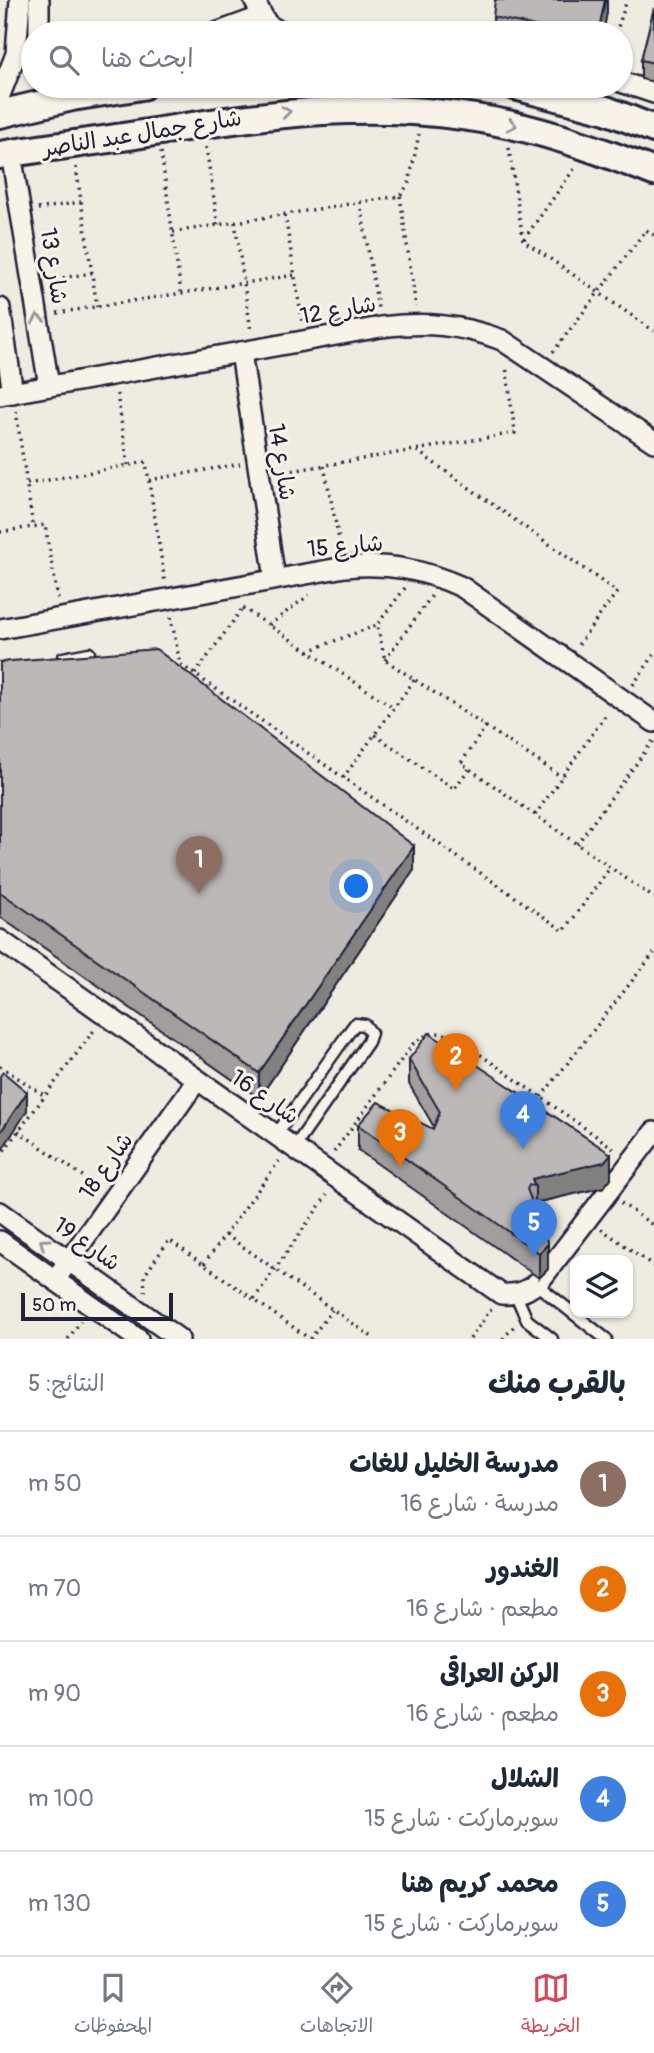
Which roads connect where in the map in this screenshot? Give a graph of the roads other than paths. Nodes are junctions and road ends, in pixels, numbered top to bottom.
1 (20, 0) edge
2 (39, 0) edge
3 (257, 8) edge
4 (29, 21) edge
5 (34, 21) edge
6 (236, 21) edge
7 (270, 21) edge
8 (21, 46) edge
9 (633, 86) edge
10 (654, 93) edge
11 (0, 95) edge
12 (46, 98) edge
13 (561, 98) edge
14 (0, 114) edge
15 (654, 129) edge
16 (6, 154) edge
17 (654, 172) edge
18 (0, 309) edge
19 (247, 351) junction
20 (49, 386) junction
21 (7, 394) edge
22 (654, 442) edge
23 (275, 579) junction
24 (0, 629) edge
25 (89, 653) edge
26 (51, 660) edge
27 (654, 722) edge
28 (0, 940) edge
29 (197, 1080) junction
30 (654, 1132) edge
31 (287, 1143) junction
32 (0, 1212) edge
33 (0, 1241) edge
34 (69, 1261) junction
35 (55, 1280) junction
36 (536, 1284) junction
37 (508, 1295) junction
38 (138, 1339) edge
39 (179, 1339) edge
40 (552, 1339) edge
41 (606, 1339) edge

1 - 4 street
2 - 5 street
3 - 6 street
3 - 7 street
8 - 11 street
9 - 10 street
12 - 14 main road, شارع جمال عبد الناصر
13 - 15 main road
16 -> 17 main road, شارع جمال عبد الناصر
20 -> 16 street, شارع 13
18 - 21 street
19 - 20 street, شارع 12
19 - 22 street, شارع 12
19 - 23 street, شارع 14
20 - 21 street, شارع 12
23 - 24 street, شارع 15
23 - 27 street, شارع 15
25 - 26 lane
28 - 29 street, شارع 16
29 - 31 street, شارع 16
29 - 34 street, شارع 18
30 - 36 street
31 - 31 lane
31 - 37 street, شارع 16
34 -> 32 street, شارع 19
33 - 35 street, شارع 19
34 - 35 street, شارع 18
34 - 39 street, شارع 19
35 - 38 street, شارع 19
36 - 37 street
36 - 41 lane
37 - 40 lane

